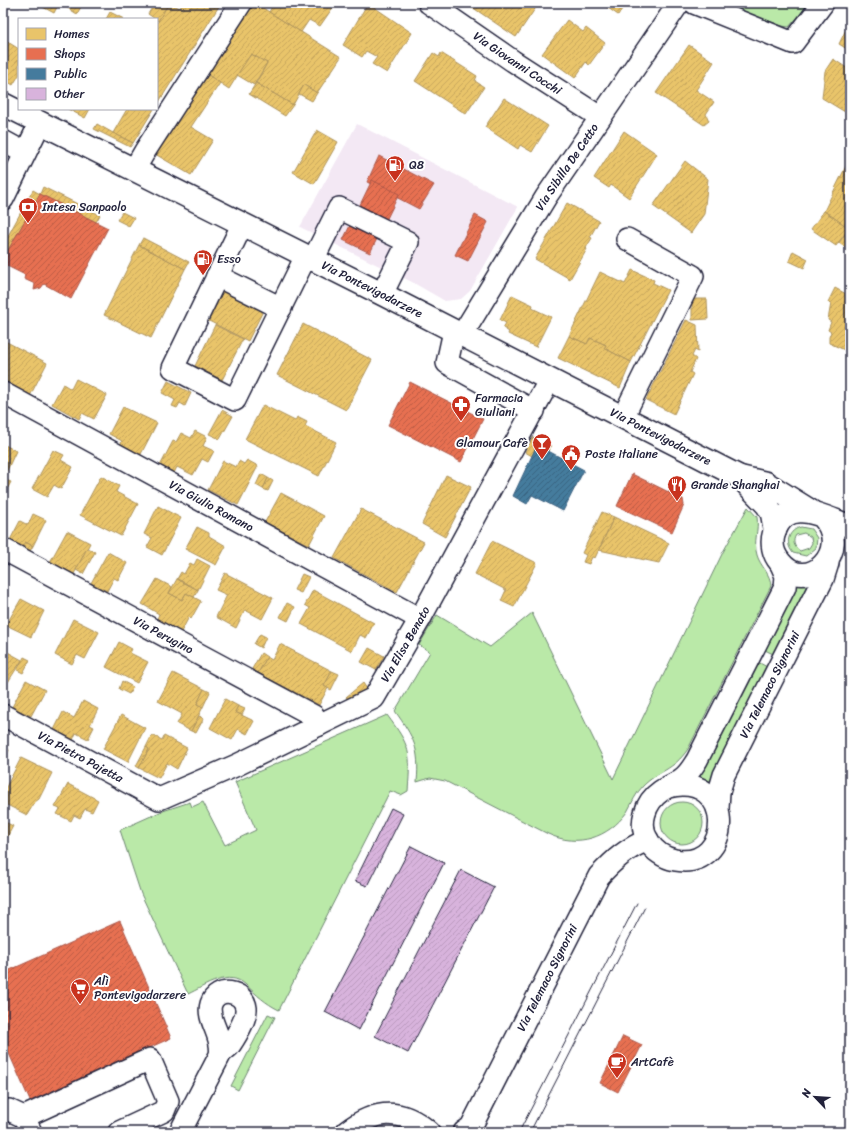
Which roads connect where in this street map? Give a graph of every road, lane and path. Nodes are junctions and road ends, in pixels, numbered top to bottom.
1 (241, 3) edge
2 (679, 3) edge
3 (694, 3) edge
4 (823, 3) edge
5 (435, 5) edge
6 (3, 104) edge
7 (600, 117) junction
8 (40, 123) junction
9 (3, 142) edge
10 (25, 153) junction
11 (134, 170) junction
12 (3, 199) edge
13 (242, 224) junction
14 (627, 238) dead end
15 (310, 258) junction
16 (217, 276) junction
17 (382, 294) junction
18 (281, 308) junction
19 (458, 333) junction
20 (549, 381) junction
21 (3, 393) edge
22 (534, 411) junction
23 (623, 417) junction
24 (740, 477) junction
25 (817, 514) junction
26 (850, 526) edge
27 (775, 532) junction
28 (3, 549) edge
29 (837, 556) edge
30 (780, 562) junction
31 (420, 618) junction
32 (3, 715) edge
33 (319, 725) junction
34 (668, 787) junction
35 (159, 799) joint
36 (718, 809) junction
37 (648, 840) junction
38 (220, 1055) dead end
39 (14, 1114) edge
40 (119, 1132) edge
41 (180, 1132) edge
42 (346, 1132) edge
43 (429, 1132) edge
44 (464, 1132) edge

1 - 11 street
2 - 7 street, Via Sibilla De Cetto
3 - 4 street
5 - 7 street, Via Giovanni Cocchi
6 - 8 main road, Via Pontevigodarzere
7 - 19 street, Via Sibilla De Cetto
8 - 10 street
8 - 11 main road, Via Pontevigodarzere
9 - 10 street
10 - 12 street
11 - 13 main road, Via Pontevigodarzere
13 - 15 main road, Via Pontevigodarzere
13 - 16 street
14 - 23 street
15 - 17 main road, Via Pontevigodarzere
15 - 17 street
15 - 18 street
16 - 18 street
16 - 18 street
17 - 19 main road, Via Pontevigodarzere
19 - 20 main road, Via Pontevigodarzere
19 - 22 street, Via Sibilla De Cetto
20 - 22 street, Via Elisa Benato
20 - 23 main road, Via Pontevigodarzere
21 - 31 street, Via Giulio Romano
22 - 31 street, Via Elisa Benato
23 - 24 main road, Via Pontevigodarzere
24 - 25 main road, Via Pontevigodarzere
24 - 27 main road, Via Pontevigodarzere
25 - 26 main road, Via Pontevigodarzere
25 - 27 main road, Via Pontevigodarzere
25 - 29 main road, Via Pontevigodarzere
27 - 30 main road, Via Pontevigodarzere
28 - 33 street, Via Perugino
29 - 30 main road
29 - 36 street, Via Telemaco Signorini
30 - 34 street
31 - 33 street, Via Elisa Benato
32 - 35 street, Via Pietro Pajetta
33 - 35 street, Via Elisa Benato
34 - 36 street
34 - 37 street
36 - 37 street, Via Telemaco Signorini
37 - 44 street, Via Telemaco Signorini
38 - 41 street
39 - 40 street
42 - 43 street

